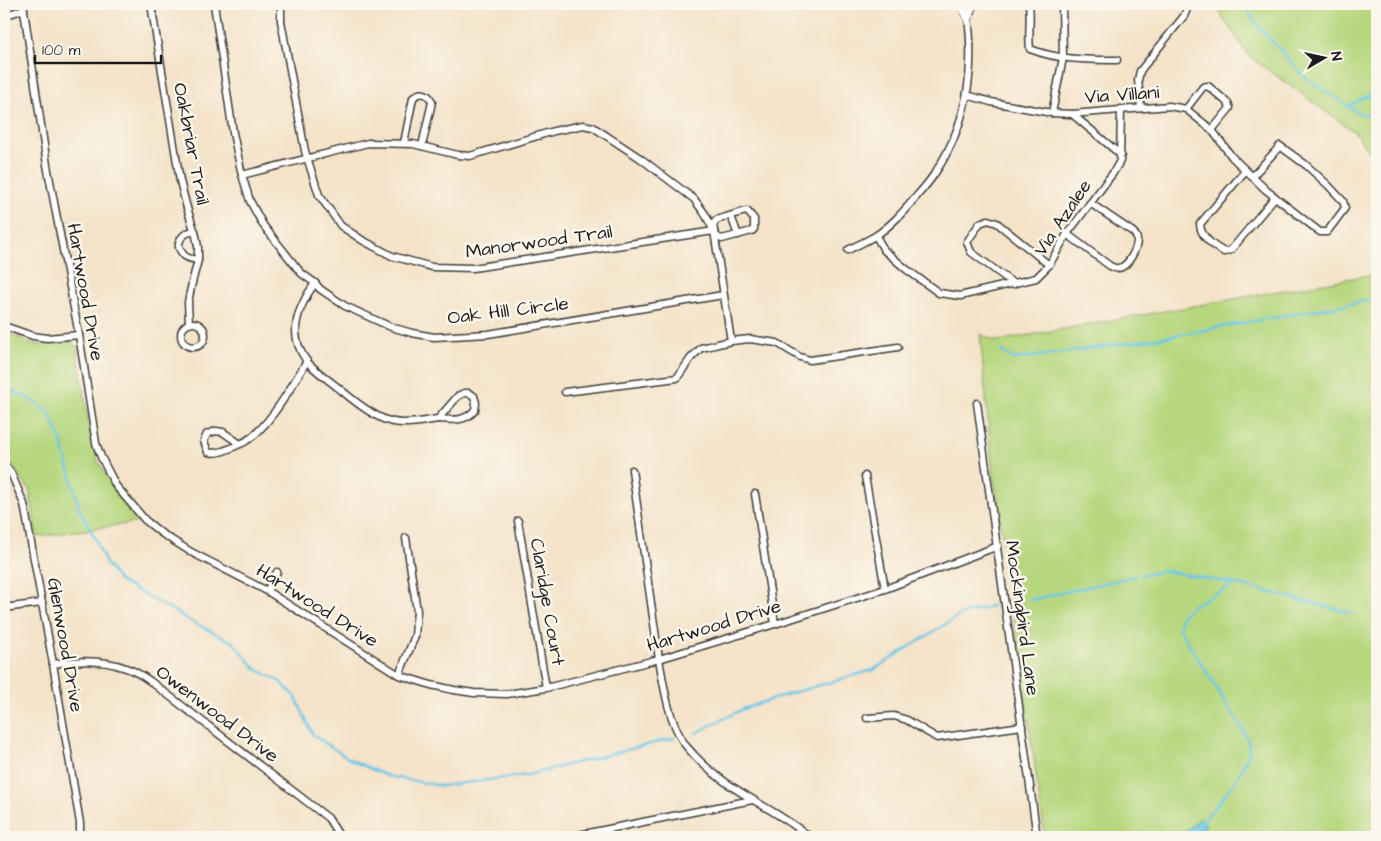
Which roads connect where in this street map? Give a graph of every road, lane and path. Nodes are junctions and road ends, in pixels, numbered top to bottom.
1 (151, 4) edge
2 (214, 4) edge
3 (281, 4) edge
4 (962, 4) edge
5 (972, 4) edge
6 (1029, 4) edge
7 (1062, 4) edge
8 (1189, 4) edge
9 (23, 6) edge
10 (4, 16) edge
11 (968, 17) junction
12 (1063, 58) junction
13 (1117, 60) dead end
14 (967, 95) junction
15 (1141, 108) junction
16 (1121, 109) junction
17 (1186, 109) junction
18 (1052, 113) junction
19 (1072, 114) junction
20 (1212, 130) junction
21 (404, 143) junction
22 (422, 146) junction
23 (1121, 155) junction
24 (308, 158) junction
25 (1245, 171) junction
26 (242, 175) junction
27 (1252, 177) junction
28 (1275, 197) junction
29 (1090, 203) junction
30 (731, 216) junction
31 (195, 231) junction
32 (714, 231) junction
33 (1067, 234) junction
34 (738, 235) junction
35 (876, 236) junction
36 (848, 250) dead end
37 (198, 260) junction
38 (1049, 266) junction
39 (315, 283) junction
40 (1014, 284) junction
41 (723, 295) junction
42 (189, 324) dead end
43 (4, 326) edge
44 (78, 335) junction
45 (731, 341) junction
46 (898, 347) dead end
47 (306, 361) junction
48 (566, 392) dead end
49 (977, 403) dead end
50 (438, 419) junction
51 (240, 444) junction
52 (4, 464) edge
53 (632, 470) dead end
54 (865, 476) dead end
55 (755, 494) dead end
56 (518, 521) dead end
57 (406, 538) dead end
58 (998, 546) junction
59 (277, 572) dead end
60 (885, 589) junction
61 (266, 590) junction
62 (42, 603) junction
63 (4, 608) edge
64 (775, 624) junction
65 (659, 659) junction
66 (53, 664) junction
67 (399, 675) junction
68 (546, 688) junction
69 (866, 718) dead end
70 (1022, 726) junction
71 (752, 800) junction
72 (80, 837) edge
73 (340, 837) edge
74 (569, 837) edge
75 (810, 837) edge
76 (1037, 837) edge

1 - 31 street, Oakbriar Trail
2 - 26 street, Oak Hill Circle
3 - 24 street, Manorwood Trail
4 - 11 street
5 - 11 street
6 - 12 street
7 - 12 street
8 - 15 street
9 - 10 street
9 - 44 street, Hartwood Drive
11 - 14 street
12 - 13 street
12 - 18 street
14 - 18 street, Via Villani
14 - 35 street
15 - 16 street, Via Villani
15 - 17 street, Via Villani
16 - 19 street, Via Villani
16 - 23 street, Via Azalee
17 - 20 street, Via Villani
17 - 20 street
18 - 19 street, Via Villani
19 - 23 street
20 - 25 street, Via Villani
21 - 22 street
21 - 22 street
21 - 24 street
22 - 32 street
23 - 29 street, Via Azalee
24 - 26 street
24 - 32 street, Manorwood Trail
25 - 27 street, Via Villani
25 - 28 street
26 - 39 street, Oak Hill Circle
27 - 28 street, Via Villani
27 - 28 street, Via Villani
29 - 33 street, Via Azalee
29 - 33 street
30 - 32 street
30 - 34 street
30 - 34 street
31 - 37 street, Oakbriar Trail
31 - 37 street, Oakbriar Trail
32 - 34 street, Manorwood Trail
32 - 41 street
33 - 38 street, Via Azalee
35 - 36 street
35 - 40 street, Via Azalee
37 - 42 street, Oakbriar Trail
38 - 40 street, Via Azalee
38 - 40 street
39 - 41 street, Oak Hill Circle
39 - 47 street
41 - 45 street
43 - 44 street
44 - 61 street, Hartwood Drive
45 - 46 street
45 - 48 street
47 - 50 street
47 - 51 street
49 - 58 street, Mockingbird Lane
50 - 50 street
51 - 51 street
52 - 62 street, Glenwood Drive
53 - 65 street
54 - 60 street
55 - 64 street
56 - 68 street, Claridge Court
57 - 67 street
58 - 60 street, Hartwood Drive
58 - 70 street, Mockingbird Lane
59 - 61 street
60 - 64 street, Hartwood Drive
61 - 67 street, Hartwood Drive
62 - 63 street
62 - 66 street, Glenwood Drive
64 - 65 street, Hartwood Drive
65 - 68 street, Hartwood Drive
65 - 71 street
66 - 72 street, Glenwood Drive
66 - 73 street, Owenwood Drive
67 - 68 street, Hartwood Drive
69 - 70 street
70 - 76 street, Mockingbird Lane
71 - 74 street
71 - 75 street

